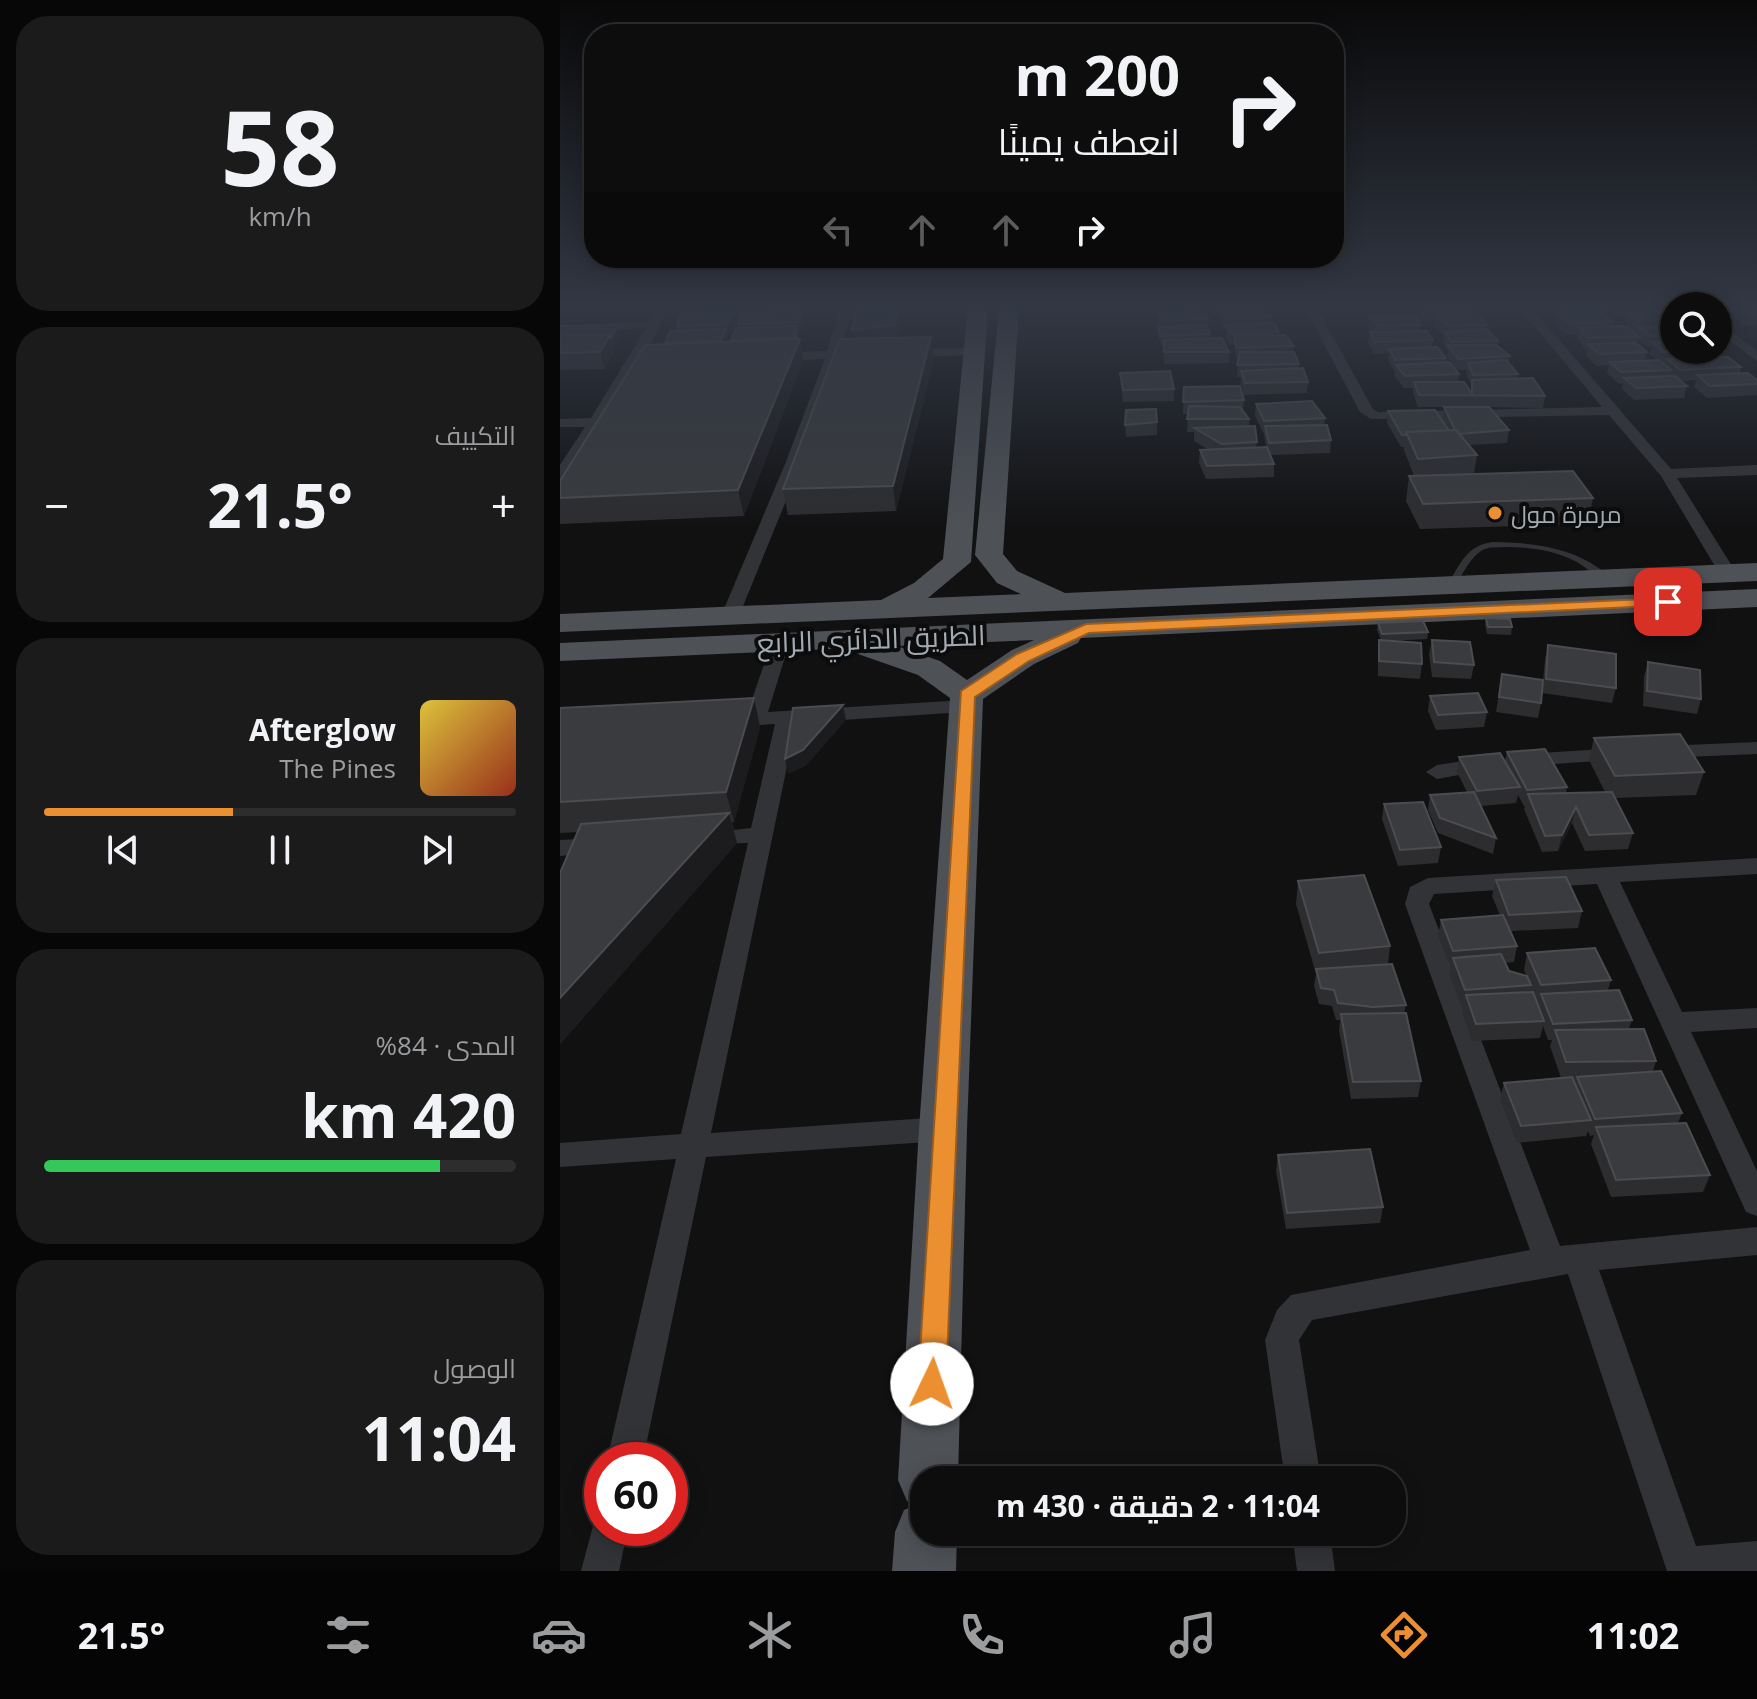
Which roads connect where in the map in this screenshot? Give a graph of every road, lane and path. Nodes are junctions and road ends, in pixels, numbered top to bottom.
1 (626, 381) edge
2 (824, 381) edge
3 (972, 381) edge
4 (1003, 381) edge
5 (1350, 381) edge
6 (1589, 381) edge
7 (1615, 411) junction
8 (595, 422) junction
9 (560, 423) edge
10 (1757, 470) edge
11 (1667, 474) junction
12 (560, 477) edge
13 (1743, 573) edge
14 (1757, 598) edge
15 (882, 610) junction
16 (1080, 615) junction
17 (730, 616) junction
18 (560, 623) edge
19 (823, 639) junction
20 (781, 641) junction
21 (560, 652) edge
22 (966, 701) junction
23 (787, 717) junction
24 (756, 719) junction
25 (711, 721) edge
26 (1757, 748) edge
27 (1437, 772) dead end
28 (763, 835) junction
29 (675, 841) edge
30 (616, 844) edge
31 (586, 846) junction
32 (560, 848) edge
33 (1757, 866) edge
34 (576, 871) edge
35 (1605, 875) junction
36 (1757, 1018) edge
37 (1673, 1023) junction
38 (943, 1129) junction
39 (694, 1145) junction
40 (560, 1155) edge
41 (1757, 1203) edge
42 (1757, 1241) edge
43 (1564, 1260) junction
44 (629, 1442) edge
45 (929, 1466) edge
46 (1301, 1466) edge
47 (605, 1546) edge
48 (925, 1546) edge
49 (1313, 1546) edge
50 (1757, 1560) edge
51 (1685, 1569) edge
52 (600, 1571) edge
53 (924, 1571) edge
54 (1316, 1571) edge

1 - 8 street
2 - 17 street
3 - 15 main road
4 - 16 main road
5 - 7 street
6 - 7 street
7 - 11 street
8 - 9 street
8 - 12 street
10 - 11 street
11 - 13 street
13 - 16 main road, الطريق الدائري الرابع
14 - 16 main road, الطريق الدائري الرابع
15 - 16 main road, الطريق الدائري الرابع
15 - 17 main road, الطريق الدائري الرابع
16 - 19 main road, الطريق الدائري الرابع
16 - 22 main road
17 - 18 main road, الطريق الدائري الرابع
19 - 20 main road, الطريق الدائري الرابع
19 - 22 main road
20 - 21 main road, الطريق الدائري الرابع
20 - 24 street
22 - 23 street
22 - 38 main road
23 - 24 street
23 - 28 street
24 - 25 street
26 - 27 street
28 - 29 street
28 - 39 street
30 - 31 street
31 - 32 street
31 - 34 street
33 - 35 street
35 - 37 street
35 - 43 street
36 - 37 street
37 - 41 street
38 - 39 street
38 - 45 main road
39 - 40 street
39 - 44 street
42 - 43 street
43 - 46 street
43 - 51 street
47 - 52 street
48 - 53 main road
49 - 54 street
50 - 51 street

